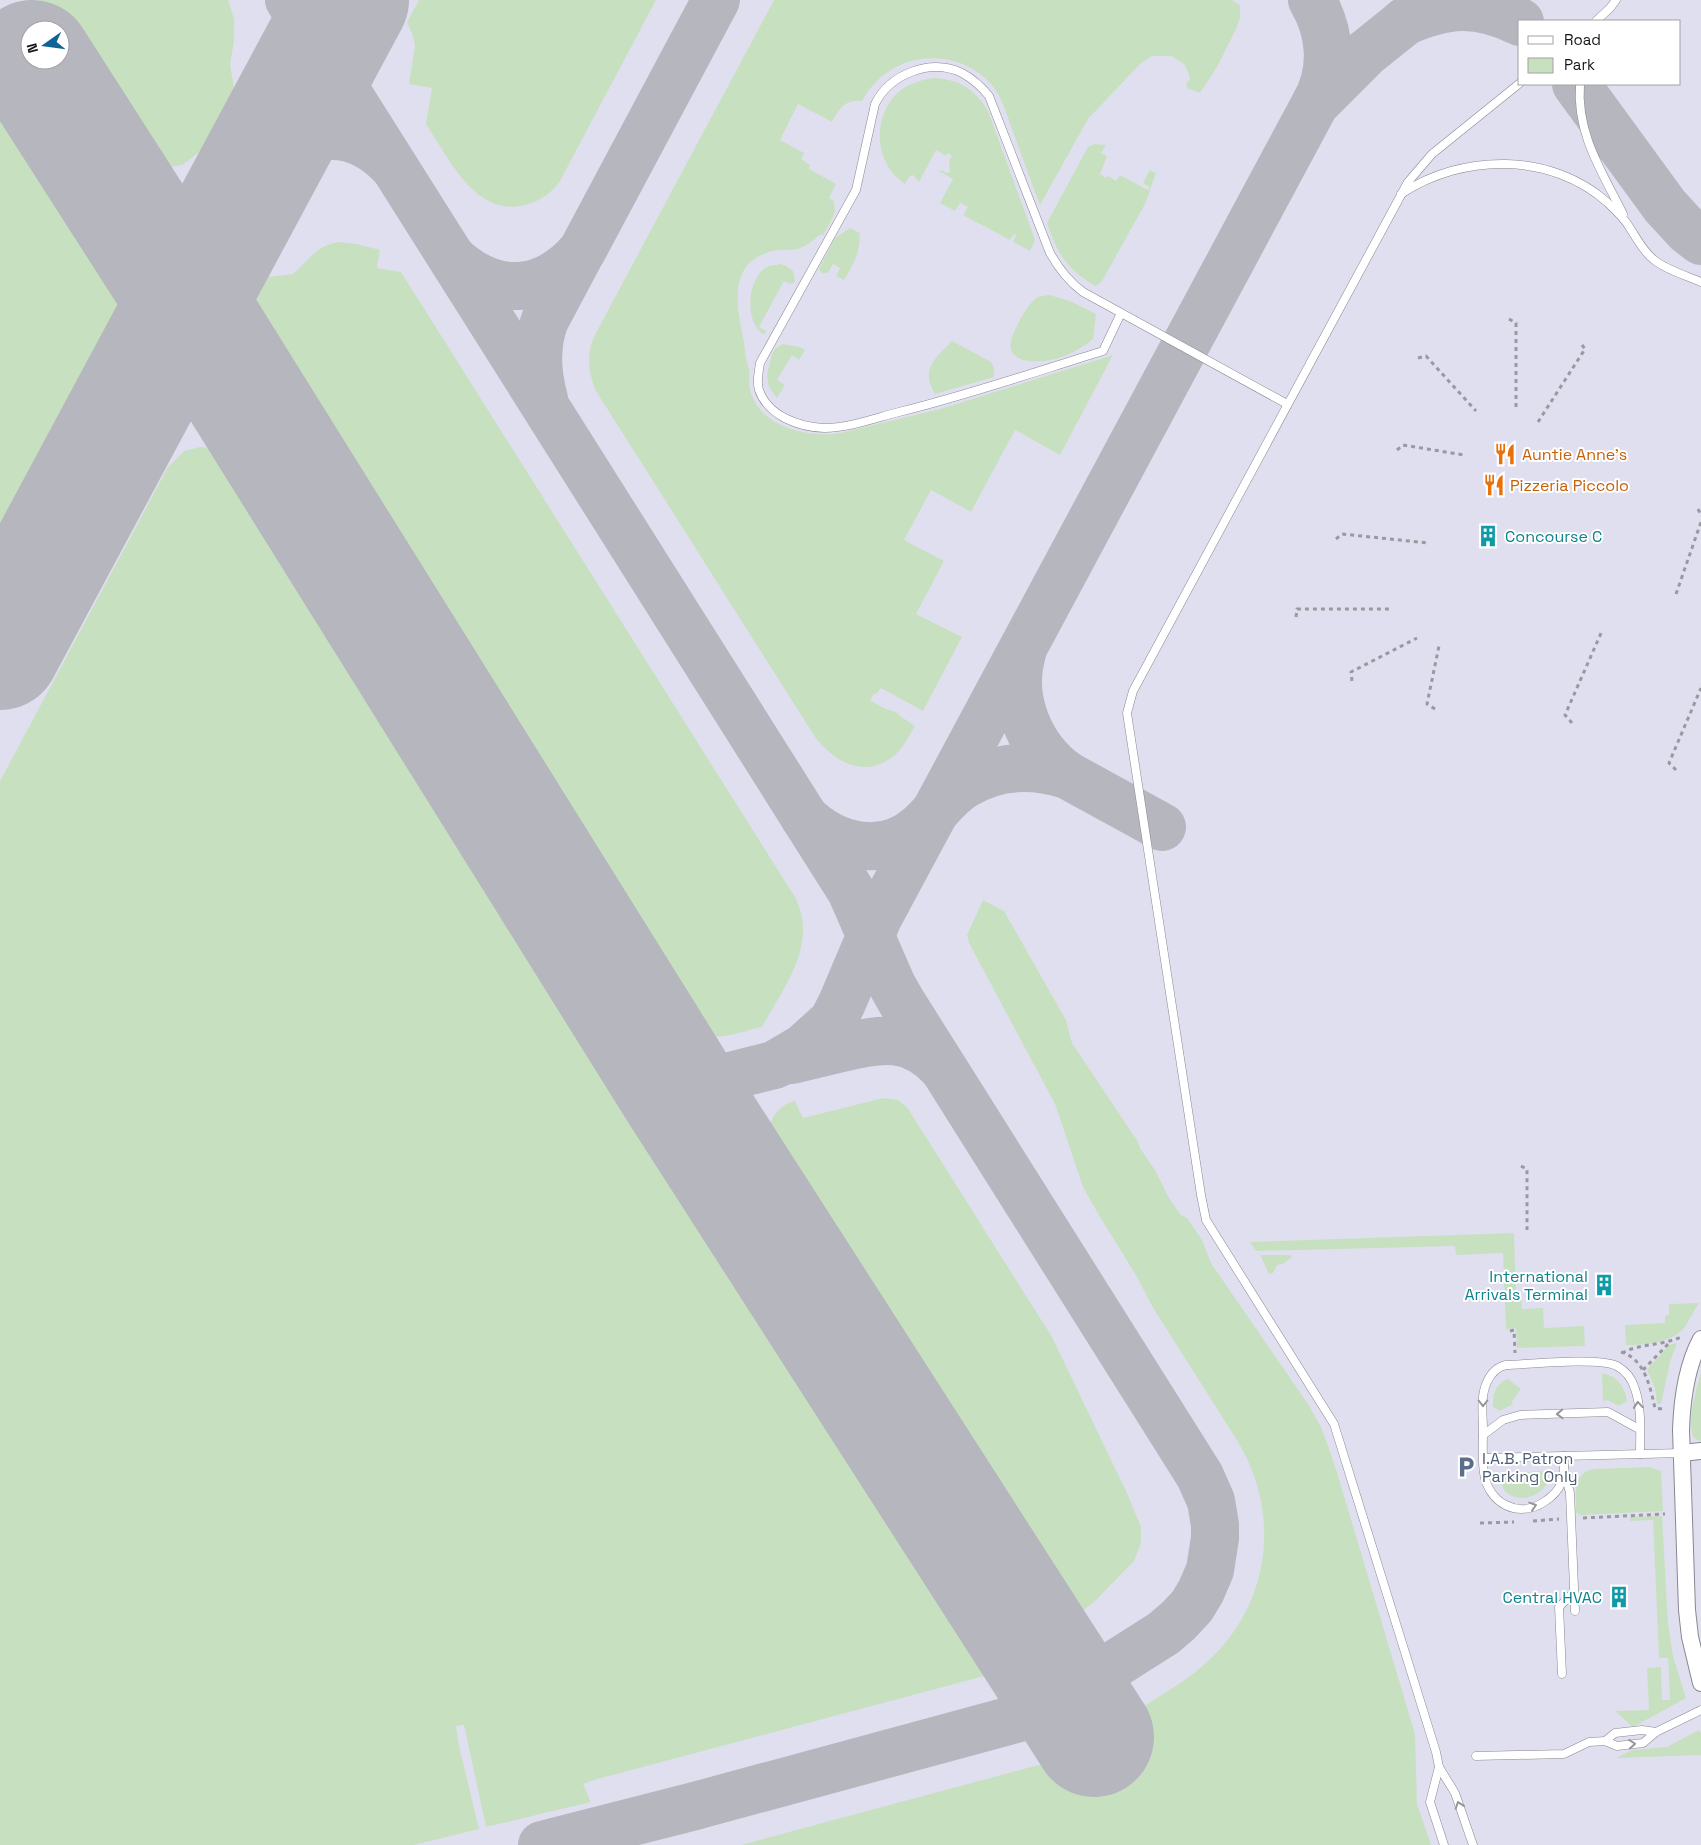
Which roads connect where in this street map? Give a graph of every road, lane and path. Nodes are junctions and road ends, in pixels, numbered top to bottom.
1 (1616, 0) edge
2 (1599, 19) edge
3 (1518, 85) edge
4 (1580, 85) edge
5 (1400, 196) junction
6 (1628, 225) junction
7 (1701, 282) edge
8 (1121, 313) junction
9 (1509, 318) dead end
10 (1580, 342) dead end
11 (1418, 358) dead end
12 (1288, 404) junction
13 (1516, 411) dead end
14 (1476, 412) dead end
15 (1538, 422) dead end
16 (1397, 450) dead end
17 (1464, 455) dead end
18 (1698, 509) dead end
19 (1701, 515) edge
20 (1701, 522) edge
21 (1336, 539) dead end
22 (1428, 543) dead end
23 (1676, 594) dead end
24 (1389, 609) dead end
25 (1296, 617) dead end
26 (1602, 631) dead end
27 (1417, 638) dead end
28 (1439, 646) dead end
29 (1352, 681) dead end
30 (1701, 688) edge
31 (1435, 709) dead end
32 (1572, 722) dead end
33 (1676, 770) dead end
34 (1520, 1166) dead end
35 (1527, 1230) dead end
36 (1683, 1336) dead end
37 (1701, 1339) edge
38 (1671, 1341) junction
39 (1622, 1353) dead end
40 (1644, 1370) dead end
41 (1640, 1428) junction
42 (1483, 1435) junction
43 (1701, 1451) edge
44 (1682, 1453) junction
45 (1640, 1454) junction
46 (1564, 1456) junction
47 (1484, 1458) junction
48 (1565, 1474) junction
49 (1574, 1592) junction
50 (1575, 1611) dead end
51 (1562, 1674) dead end
52 (1701, 1683) edge
53 (1701, 1710) edge
54 (1656, 1732) junction
55 (1605, 1741) junction
56 (1476, 1756) dead end
57 (1439, 1767) junction
58 (1444, 1845) edge
59 (1473, 1845) edge

1 - 2 lane
3 - 5 lane
4 - 6 lane
5 - 6 lane
5 - 12 lane
6 - 7 lane
8 - 8 lane
8 - 12 lane
9 - 13 path
10 - 15 path
11 - 14 path
12 - 57 lane
16 - 17 path
18 - 19 path
20 - 23 path
21 - 22 path
24 - 25 path
26 - 32 path
27 - 29 path
28 - 31 path
30 - 33 path
34 - 35 path
36 - 38 path
37 - 44 street
38 - 39 path
38 - 40 path
41 -> 42 lane
41 -> 42 lane
41 - 45 lane
42 - 47 lane
43 - 44 street
44 - 45 lane
44 - 52 street
45 - 46 lane
46 - 47 lane
46 - 48 lane
47 -> 48 lane
48 - 49 lane
49 - 50 lane
49 - 51 lane
53 - 54 lane
54 - 55 lane
55 -> 54 lane
55 - 56 lane
57 - 58 lane
59 -> 57 lane

